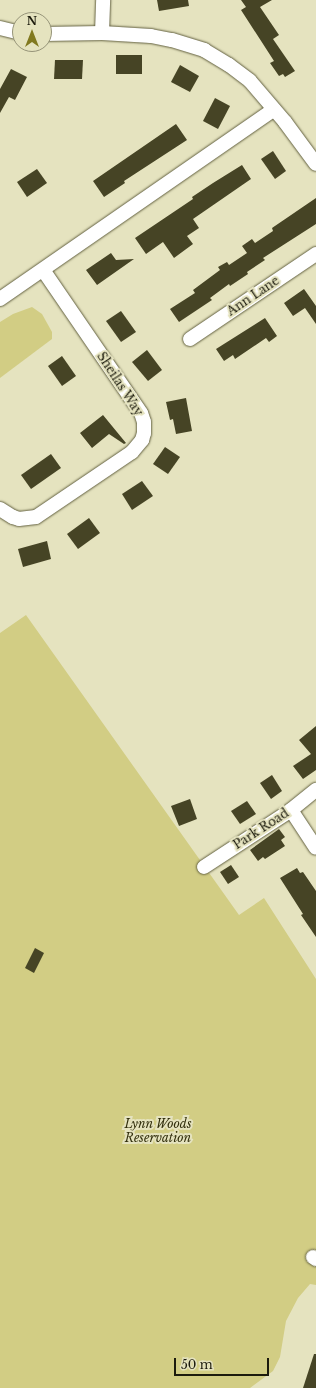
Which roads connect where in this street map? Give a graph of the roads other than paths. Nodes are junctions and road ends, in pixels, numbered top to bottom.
1 (103, 0) edge
2 (0, 28) edge
3 (12, 31) edge
4 (102, 33) junction
5 (52, 34) edge
6 (274, 109) junction
7 (316, 164) edge
8 (316, 254) edge
9 (43, 270) junction
10 (0, 299) edge
11 (190, 339) dead end
12 (0, 509) edge
13 (316, 790) edge
14 (291, 810) junction
15 (316, 848) edge
16 (204, 867) dead end

1 - 4 street
2 - 3 street
4 - 5 street
4 - 6 street
6 - 7 street
6 - 9 street
8 - 11 street, Ann Lane
9 - 10 street
9 - 12 street, Sheilas Way
13 - 14 street, Park Road
14 - 15 street
14 - 16 street, Park Road

